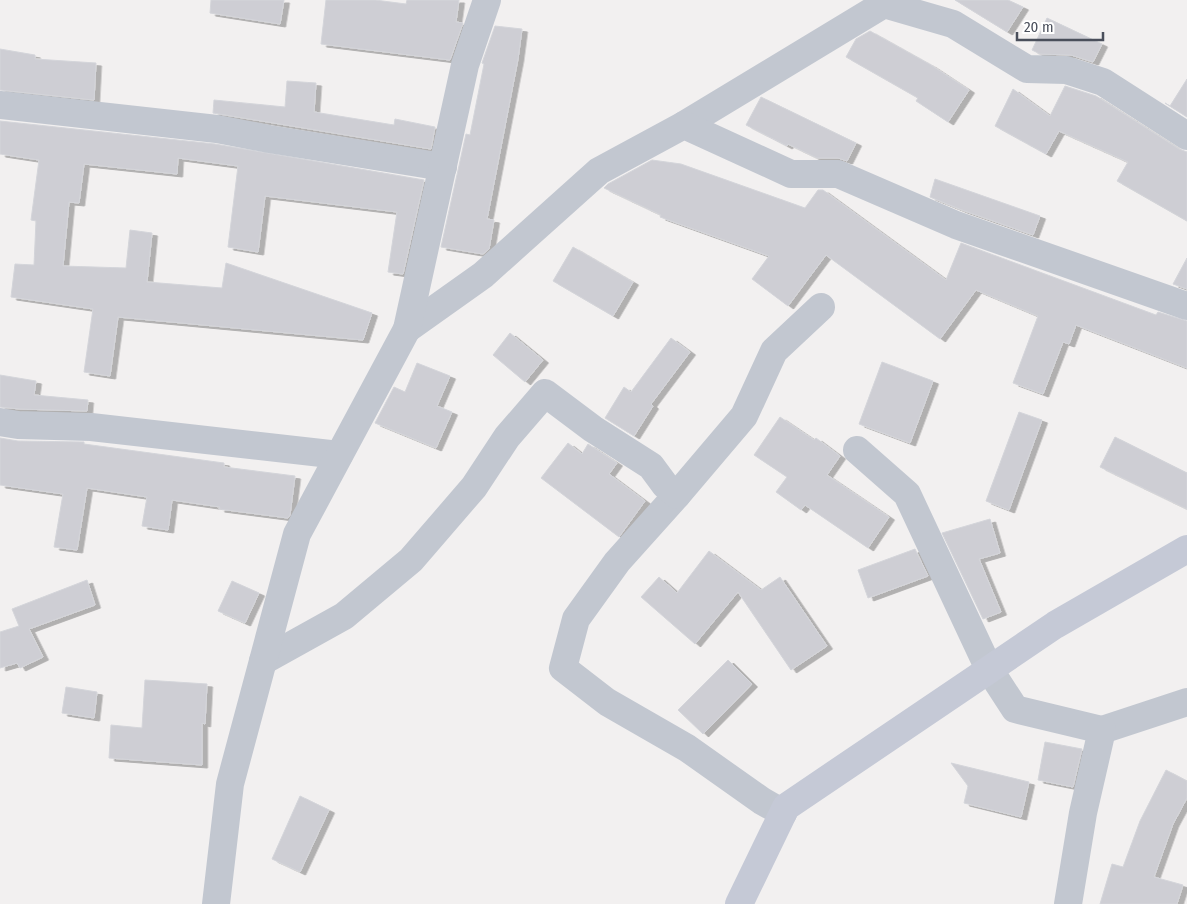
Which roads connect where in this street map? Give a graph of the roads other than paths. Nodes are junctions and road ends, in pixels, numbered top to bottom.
1 (487, 0) edge
2 (0, 104) edge
3 (684, 125) junction
4 (1187, 136) edge
5 (443, 167) junction
6 (1187, 306) edge
7 (821, 307) dead end
8 (408, 329) junction
9 (0, 422) edge
10 (857, 450) dead end
11 (339, 455) junction
12 (677, 494) junction
13 (1187, 549) edge
14 (263, 661) junction
15 (989, 669) junction
16 (1187, 702) edge
17 (1102, 730) junction
18 (783, 813) junction
19 (216, 904) edge
20 (739, 904) edge
21 (1068, 904) edge

1 - 5 street
2 - 5 street
3 - 4 street
3 - 6 street
3 - 8 street
5 - 8 street
7 - 12 street
8 - 11 street
9 - 11 street
10 - 15 street
11 - 14 street
12 - 14 street
12 - 18 street
13 - 15 street
14 - 19 street
15 - 17 street
15 - 18 street
16 - 17 street
17 - 21 street
18 - 20 street

